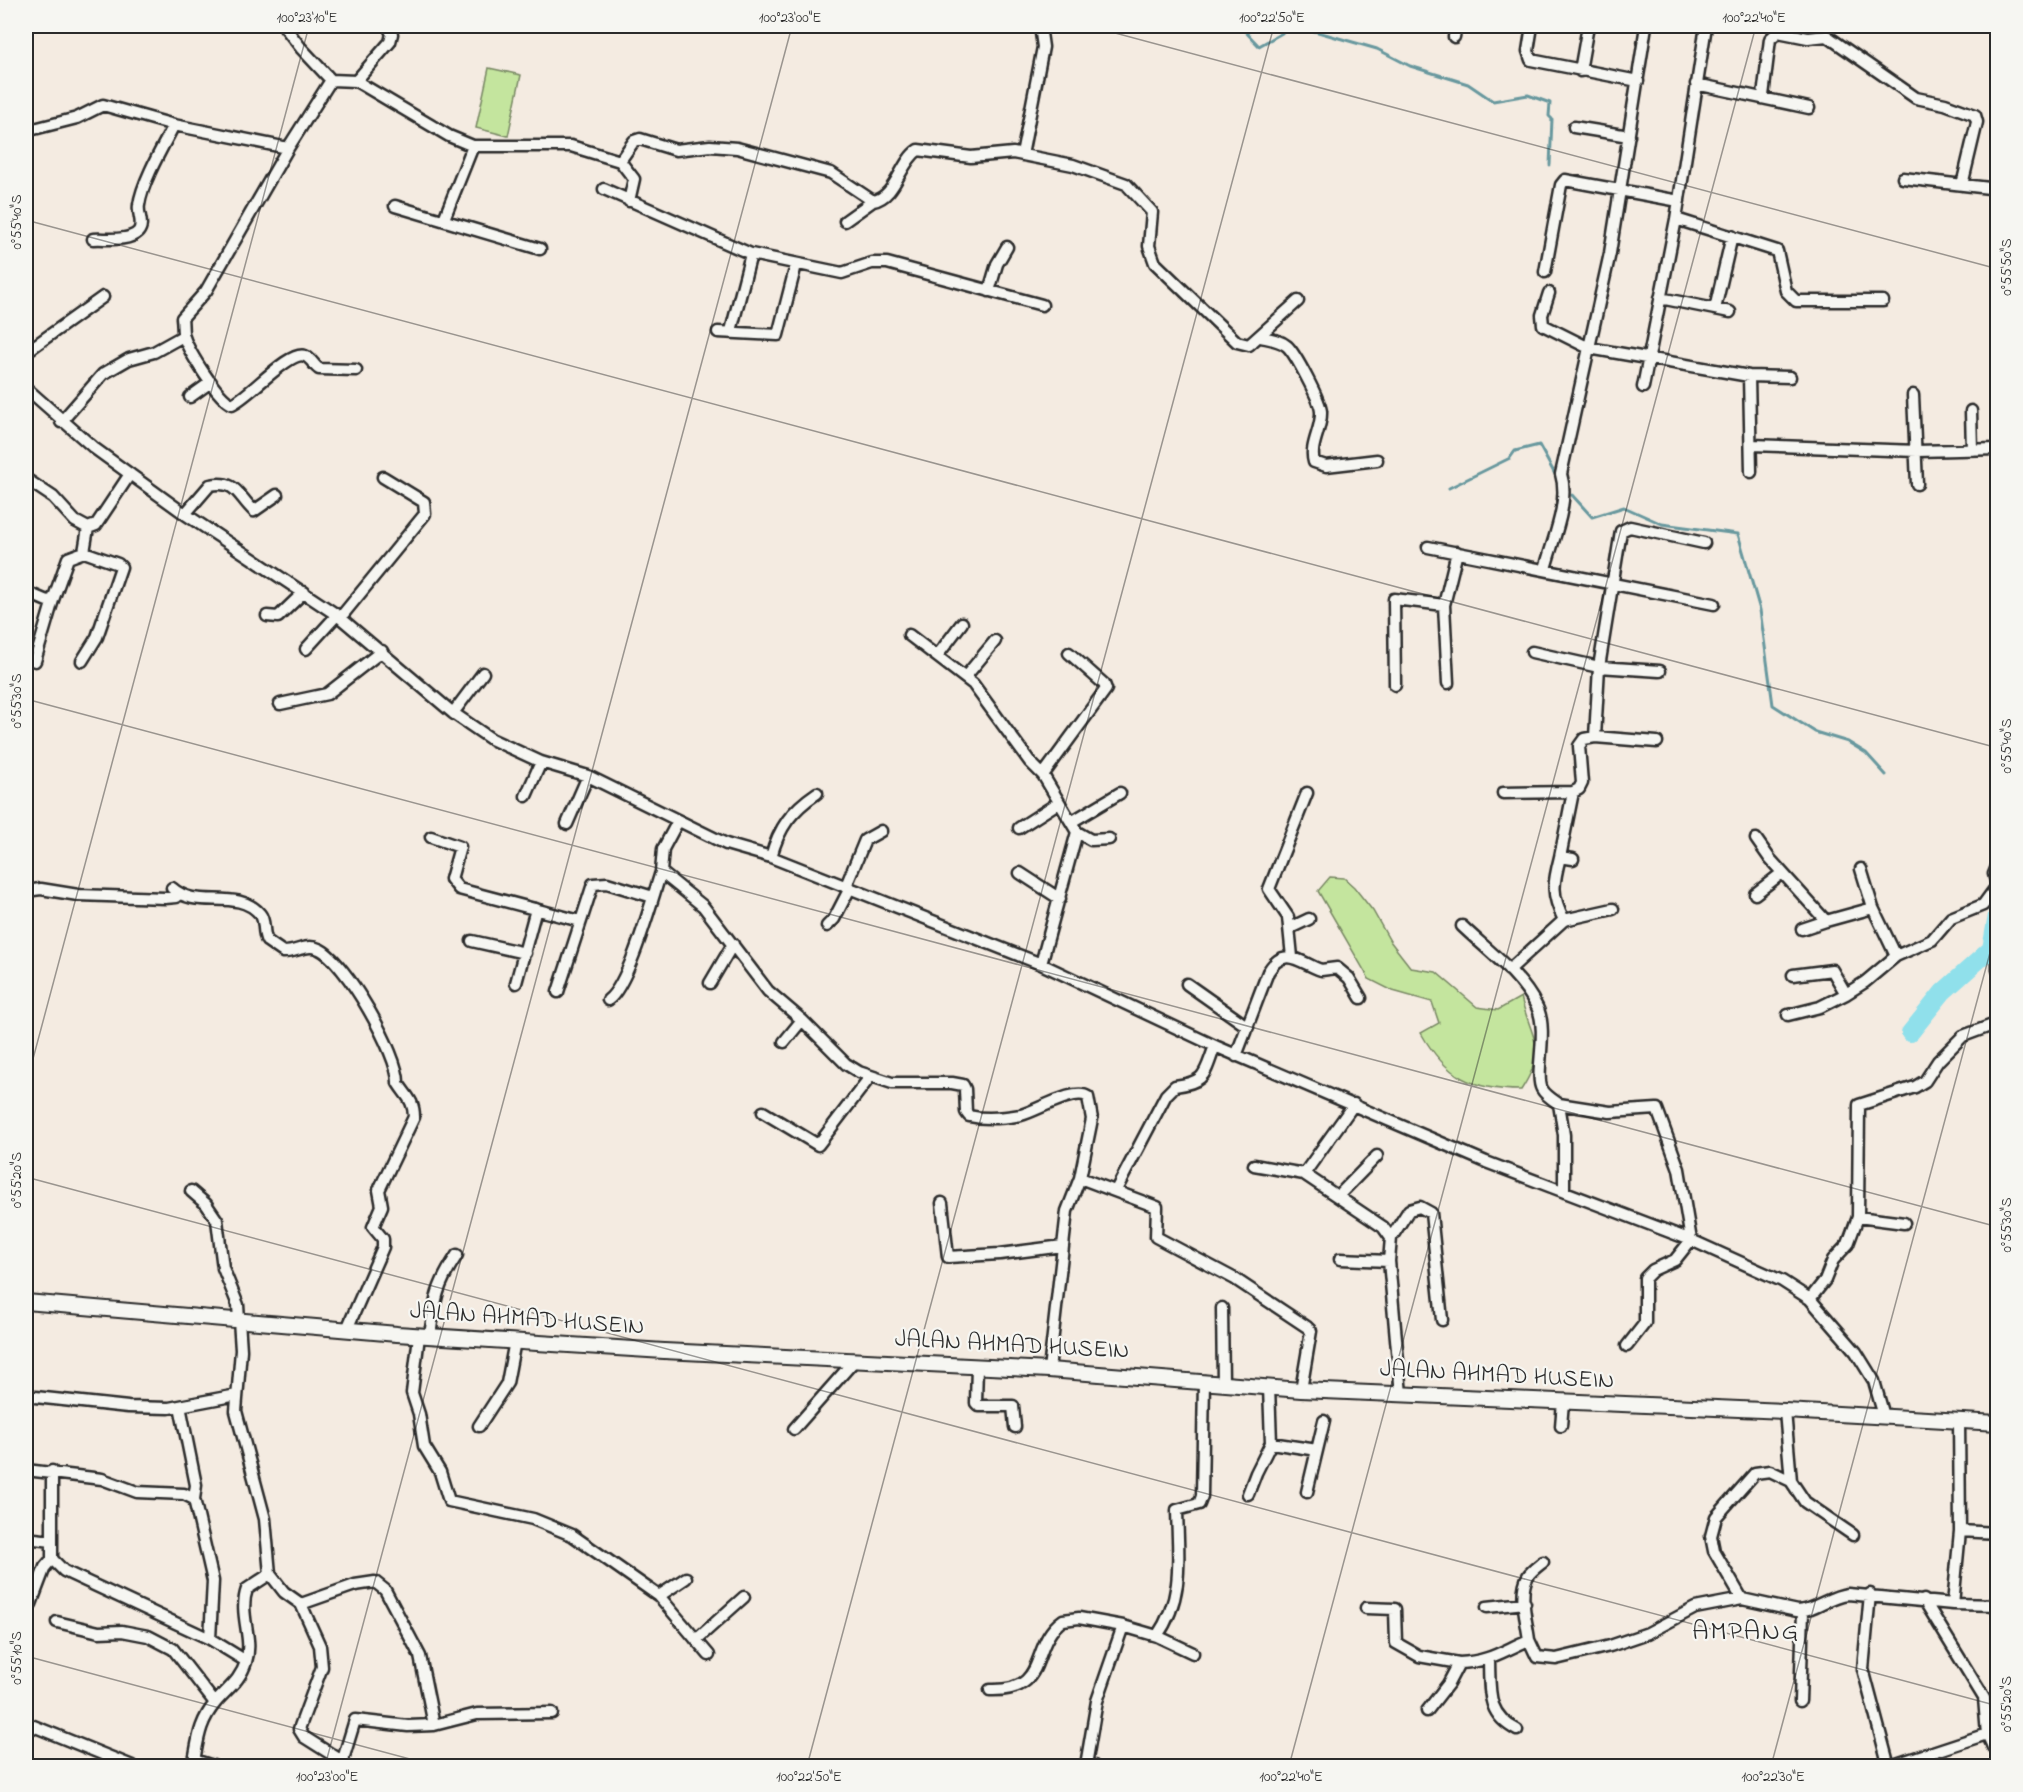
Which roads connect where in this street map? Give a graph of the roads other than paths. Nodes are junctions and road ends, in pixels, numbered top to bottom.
1 (284, 26) edge
2 (388, 26) edge
3 (1040, 26) edge
4 (1456, 26) edge
5 (1532, 26) edge
6 (1588, 26) edge
7 (1647, 26) edge
8 (1706, 26) edge
9 (1454, 37) dead end
10 (1580, 71) junction
11 (332, 80) junction
12 (356, 81) junction
13 (1638, 81) junction
14 (1696, 84) junction
15 (1763, 96) junction
16 (1809, 108) dead end
17 (174, 125) junction
18 (1574, 127) dead end
19 (26, 131) edge
20 (1629, 136) junction
21 (473, 146) junction
22 (288, 148) junction
23 (1023, 155) junction
24 (620, 161) junction
25 (1903, 178) dead end
26 (1962, 184) junction
27 (604, 189) dead end
28 (1998, 189) edge
29 (1620, 190) junction
30 (629, 201) junction
31 (873, 201) junction
32 (1679, 201) junction
33 (395, 206) dead end
34 (444, 219) junction
35 (1676, 219) junction
36 (845, 221) dead end
37 (1732, 236) junction
38 (93, 239) dead end
39 (1006, 247) dead end
40 (540, 249) dead end
41 (752, 254) junction
42 (796, 265) junction
43 (1545, 272) dead end
44 (989, 291) junction
45 (1549, 293) dead end
46 (103, 297) dead end
47 (1660, 298) junction
48 (1299, 301) dead end
49 (1883, 301) dead end
50 (1042, 305) dead end
51 (1715, 309) junction
52 (1730, 312) dead end
53 (731, 331) junction
54 (718, 332) dead end
55 (183, 336) junction
56 (1261, 337) junction
57 (1589, 348) junction
58 (26, 352) edge
59 (1648, 357) junction
60 (356, 370) dead end
61 (1749, 376) junction
62 (1790, 377) dead end
63 (211, 382) junction
64 (1643, 387) dead end
65 (26, 388) edge
66 (1913, 395) dead end
67 (190, 398) dead end
68 (1971, 411) dead end
69 (61, 422) junction
70 (1752, 445) junction
71 (1998, 449) edge
72 (1972, 450) junction
73 (1917, 451) junction
74 (1377, 460) dead end
75 (1751, 472) dead end
76 (130, 474) junction
77 (383, 477) dead end
78 (26, 479) edge
79 (1917, 484) dead end
80 (278, 495) dead end
81 (185, 514) junction
82 (88, 528) junction
83 (1704, 543) dead end
84 (1428, 547) dead end
85 (84, 552) junction
86 (1456, 552) junction
87 (1545, 569) junction
88 (1611, 583) junction
89 (26, 592) edge
90 (304, 592) junction
91 (53, 600) junction
92 (1444, 604) junction
93 (1714, 604) dead end
94 (267, 616) dead end
95 (338, 616) junction
96 (962, 623) dead end
97 (909, 635) dead end
98 (995, 641) dead end
99 (306, 649) dead end
100 (382, 651) junction
101 (1532, 652) dead end
102 (1070, 653) dead end
103 (938, 656) junction
104 (26, 658) edge
105 (82, 661) dead end
106 (1599, 667) junction
107 (1660, 671) dead end
108 (483, 673) dead end
109 (966, 676) junction
110 (1448, 683) dead end
111 (1395, 685) dead end
112 (280, 704) dead end
113 (453, 713) junction
114 (1594, 737) junction
115 (1657, 742) dead end
116 (541, 762) junction
117 (1043, 775) junction
118 (588, 776) junction
119 (1573, 792) junction
120 (818, 793) dead end
121 (1120, 793) dead end
122 (1307, 793) dead end
123 (1503, 793) dead end
124 (526, 796) dead end
125 (1058, 803) junction
126 (678, 821) junction
127 (567, 824) dead end
128 (1075, 826) junction
129 (1018, 828) dead end
130 (881, 831) dead end
131 (431, 837) dead end
132 (1109, 839) dead end
133 (1756, 839) dead end
134 (771, 857) junction
135 (1560, 857) junction
136 (1573, 859) dead end
137 (1998, 864) edge
138 (1860, 869) dead end
139 (661, 872) junction
140 (1020, 873) dead end
141 (1782, 873) junction
142 (1997, 886) edge
143 (848, 887) junction
144 (26, 891) edge
145 (1755, 894) dead end
146 (653, 897) junction
147 (1060, 899) junction
148 (1873, 908) junction
149 (536, 909) junction
150 (1613, 909) dead end
151 (1309, 919) dead end
152 (1564, 920) junction
153 (580, 921) junction
154 (1826, 921) junction
155 (827, 926) dead end
156 (1461, 926) dead end
157 (1290, 928) junction
158 (1802, 929) dead end
159 (472, 941) dead end
160 (733, 944) junction
161 (525, 953) junction
162 (1896, 956) junction
163 (1292, 957) junction
164 (1998, 962) edge
165 (1041, 964) junction
166 (1509, 970) junction
167 (1998, 970) edge
168 (1793, 975) dead end
169 (516, 983) dead end
170 (710, 983) dead end
171 (1187, 984) dead end
172 (558, 992) dead end
173 (1846, 994) junction
174 (1361, 998) dead end
175 (608, 1000) dead end
176 (1788, 1015) dead end
177 (802, 1020) junction
178 (1998, 1023) edge
179 (1248, 1027) junction
180 (784, 1042) dead end
181 (1215, 1046) junction
182 (1236, 1056) junction
183 (870, 1077) junction
184 (1354, 1104) junction
185 (1559, 1104) junction
186 (763, 1112) dead end
187 (1377, 1156) dead end
188 (1254, 1165) dead end
189 (1304, 1174) junction
190 (1080, 1178) junction
191 (1116, 1190) junction
192 (191, 1191) dead end
193 (1564, 1192) junction
194 (1338, 1196) junction
195 (942, 1203) dead end
196 (1858, 1217) junction
197 (1904, 1223) dead end
198 (1391, 1238) junction
199 (1691, 1240) junction
200 (1063, 1246) junction
201 (457, 1256) dead end
202 (1340, 1259) dead end
203 (1389, 1261) junction
204 (1810, 1299) junction
205 (26, 1302) edge
206 (1222, 1308) dead end
207 (240, 1320) junction
208 (1442, 1320) dead end
209 (347, 1329) junction
210 (424, 1336) junction
211 (515, 1341) junction
212 (1627, 1346) dead end
213 (855, 1360) junction
214 (977, 1366) junction
215 (1049, 1370) junction
216 (1204, 1381) junction
217 (1223, 1383) junction
218 (1269, 1387) junction
219 (1301, 1390) junction
220 (1401, 1394) junction
221 (237, 1395) junction
222 (26, 1396) edge
223 (1563, 1402) junction
224 (180, 1406) junction
225 (1785, 1411) junction
226 (1884, 1416) junction
227 (1959, 1420) junction
228 (1323, 1421) dead end
229 (1998, 1423) edge
230 (479, 1426) dead end
231 (1561, 1426) dead end
232 (1015, 1427) dead end
233 (794, 1430) dead end
234 (1271, 1443) junction
235 (1317, 1450) junction
236 (26, 1470) edge
237 (52, 1471) junction
238 (1791, 1481) junction
239 (1307, 1492) dead end
240 (1248, 1494) dead end
241 (194, 1499) junction
242 (1960, 1531) junction
243 (1998, 1533) edge
244 (1852, 1535) dead end
245 (26, 1538) edge
246 (52, 1541) junction
247 (52, 1559) junction
248 (1543, 1562) dead end
249 (270, 1574) junction
250 (686, 1578) dead end
251 (26, 1584) edge
252 (38, 1584) junction
253 (1870, 1594) junction
254 (659, 1596) junction
255 (744, 1597) dead end
256 (1742, 1599) junction
257 (1924, 1600) junction
258 (1525, 1603) junction
259 (31, 1604) dead end
260 (301, 1604) junction
261 (1953, 1604) junction
262 (1998, 1605) edge
263 (1487, 1607) dead end
264 (1366, 1608) dead end
265 (1803, 1611) junction
266 (57, 1622) dead end
267 (1123, 1626) junction
268 (1157, 1636) junction
269 (210, 1639) junction
270 (696, 1640) junction
271 (1529, 1640) junction
272 (1193, 1653) dead end
273 (708, 1655) dead end
274 (1489, 1660) junction
275 (246, 1661) junction
276 (1459, 1663) junction
277 (990, 1690) dead end
278 (1800, 1701) dead end
279 (215, 1703) junction
280 (1427, 1711) dead end
281 (552, 1713) dead end
282 (26, 1723) edge
283 (434, 1725) junction
284 (1517, 1730) dead end
285 (1987, 1735) junction
286 (1998, 1748) edge
287 (193, 1763) edge
288 (341, 1764) edge
289 (132, 1767) edge
290 (213, 1767) edge
291 (1094, 1767) edge

1 - 11 street
2 - 12 street
3 - 23 street
4 - 9 street
5 - 10 street
6 - 10 street
7 - 13 street
8 - 14 street
10 - 13 street
11 - 12 street
11 - 22 street
12 - 21 street
13 - 20 street
14 - 15 street
14 - 32 street
15 - 16 street
15 - 26 street
17 - 19 street
17 - 22 street
17 - 38 street
18 - 20 street
20 - 29 street
21 - 24 street
21 - 34 street
22 - 55 street
23 - 31 street
23 - 56 street
24 - 30 street
24 - 31 street
25 - 26 street
26 - 28 street
27 - 30 street
29 - 32 street
29 - 43 street
29 - 57 street
30 - 41 street
31 - 36 street
32 - 35 street
33 - 34 street
34 - 40 street
35 - 37 street
35 - 47 street
37 - 49 street
37 - 51 street
39 - 44 street
41 - 42 street
41 - 53 street
42 - 44 street
42 - 53 street
44 - 50 street
45 - 57 street
46 - 58 street
47 - 51 street
47 - 59 street
48 - 56 street
51 - 52 street
53 - 54 street
55 - 63 street
55 - 69 street
56 - 74 street
57 - 59 street
57 - 87 street
59 - 61 street
59 - 64 street
60 - 63 street
61 - 62 street
61 - 70 street
63 - 67 street
65 - 69 street
66 - 73 street
68 - 72 street
69 - 76 street
70 - 73 street
70 - 75 street
71 - 72 street
72 - 73 street
73 - 79 street
76 - 81 street
76 - 82 street
77 - 95 street
78 - 82 street
80 - 81 street
81 - 90 street
82 - 85 street
83 - 88 street
84 - 86 street
85 - 91 street
85 - 105 street
86 - 87 street
86 - 92 street
87 - 88 street
88 - 93 street
88 - 106 street
89 - 91 street
90 - 94 street
90 - 95 street
91 - 104 street
92 - 110 street
92 - 111 street
95 - 99 street
95 - 100 street
96 - 103 street
97 - 103 street
98 - 109 street
100 - 112 street
100 - 113 street
101 - 106 street
102 - 117 street
103 - 109 street
106 - 107 street
106 - 114 street
108 - 113 street
109 - 117 street
113 - 116 street
114 - 115 street
114 - 119 street
116 - 118 street
116 - 124 street
117 - 125 street
118 - 126 street
118 - 127 street
119 - 123 street
119 - 135 street
120 - 134 street
121 - 128 street
122 - 157 street
125 - 128 street
125 - 129 street
126 - 134 street
126 - 139 street
128 - 132 street
128 - 147 street
130 - 143 street
131 - 149 street
133 - 141 street
134 - 143 street
135 - 136 street
135 - 152 street
137 - 142 street
138 - 148 street
139 - 146 street
139 - 160 street
140 - 147 street
141 - 145 street
141 - 154 street
142 - 162 street
143 - 155 street
143 - 165 street
144 - 209 street
146 - 153 street
146 - 175 street
147 - 165 street
148 - 154 street
148 - 162 street
149 - 153 street
149 - 161 street
150 - 152 street
151 - 157 street
152 - 166 street
153 - 172 street
154 - 158 street
156 - 166 street
157 - 163 street
159 - 161 street
160 - 170 street
160 - 177 street
161 - 169 street
162 - 173 street
163 - 174 street
163 - 179 street
164 - 167 street
165 - 181 street
166 - 185 street
168 - 173 street
171 - 179 street
173 - 176 street
177 - 180 street
177 - 183 street
178 - 196 street
179 - 182 street
181 - 182 street
181 - 191 street
182 - 184 street
183 - 186 street
183 - 190 street
184 - 189 street
184 - 193 street
185 - 193 street
185 - 199 street
187 - 194 street
188 - 189 street
189 - 194 street
190 - 191 street
190 - 200 street
191 - 219 street
192 - 207 street
193 - 199 street
194 - 198 street
195 - 200 street
196 - 197 street
196 - 204 street
198 - 203 street
198 - 208 street
199 - 204 street
199 - 212 street
200 - 215 street
201 - 210 street
202 - 203 street
203 - 220 street
204 - 226 street
205 - 207 main road, JALAN AHMAD HUSEIN
206 - 217 street
207 - 209 main road, JALAN AHMAD HUSEIN
207 - 221 street
209 - 210 main road, JALAN AHMAD HUSEIN
210 - 211 main road, JALAN AHMAD HUSEIN
210 - 254 street
211 - 213 main road, JALAN AHMAD HUSEIN
211 - 230 street
213 - 214 main road, JALAN AHMAD HUSEIN
213 - 233 street
214 - 215 main road, JALAN AHMAD HUSEIN
214 - 232 street
215 - 216 main road, JALAN AHMAD HUSEIN
216 - 217 main road, JALAN AHMAD HUSEIN
216 - 268 street
217 - 218 main road, JALAN AHMAD HUSEIN
218 - 219 main road, JALAN AHMAD HUSEIN
218 - 234 street
219 - 220 main road, JALAN AHMAD HUSEIN
220 - 223 main road, JALAN AHMAD HUSEIN
221 - 224 street
221 - 249 street
222 - 224 street
223 - 225 main road, JALAN AHMAD HUSEIN
223 - 231 street
224 - 241 street
225 - 226 main road, JALAN AHMAD HUSEIN
225 - 238 street
226 - 227 main road, JALAN AHMAD HUSEIN
227 - 229 main road, JALAN AHMAD HUSEIN
227 - 242 street
228 - 235 street
234 - 235 street
234 - 240 street
235 - 239 street
236 - 237 street
237 - 241 street
237 - 246 street
238 - 244 street
238 - 256 street
241 - 269 street
242 - 243 street
242 - 261 street
245 - 246 street
246 - 247 street
247 - 252 street
247 - 269 street
248 - 258 street
249 - 260 street
249 - 275 street
250 - 254 street
251 - 252 street
252 - 259 street
253 - 257 street
253 - 265 street
253 - 285 street
254 - 270 street
255 - 270 street
256 - 265 street
256 - 271 street
257 - 261 street
257 - 285 street
258 - 263 street
258 - 271 street
260 - 283 street
260 - 288 street
261 - 262 street
264 - 276 street
265 - 278 street
266 - 279 street
267 - 268 street
267 - 277 street
267 - 291 street
268 - 272 street
269 - 275 street
270 - 273 street
271 - 274 street
274 - 276 street
274 - 284 street
275 - 279 street
276 - 280 street
279 - 287 street
281 - 283 street
282 - 289 street
283 - 288 street
285 - 286 street
287 - 290 street

